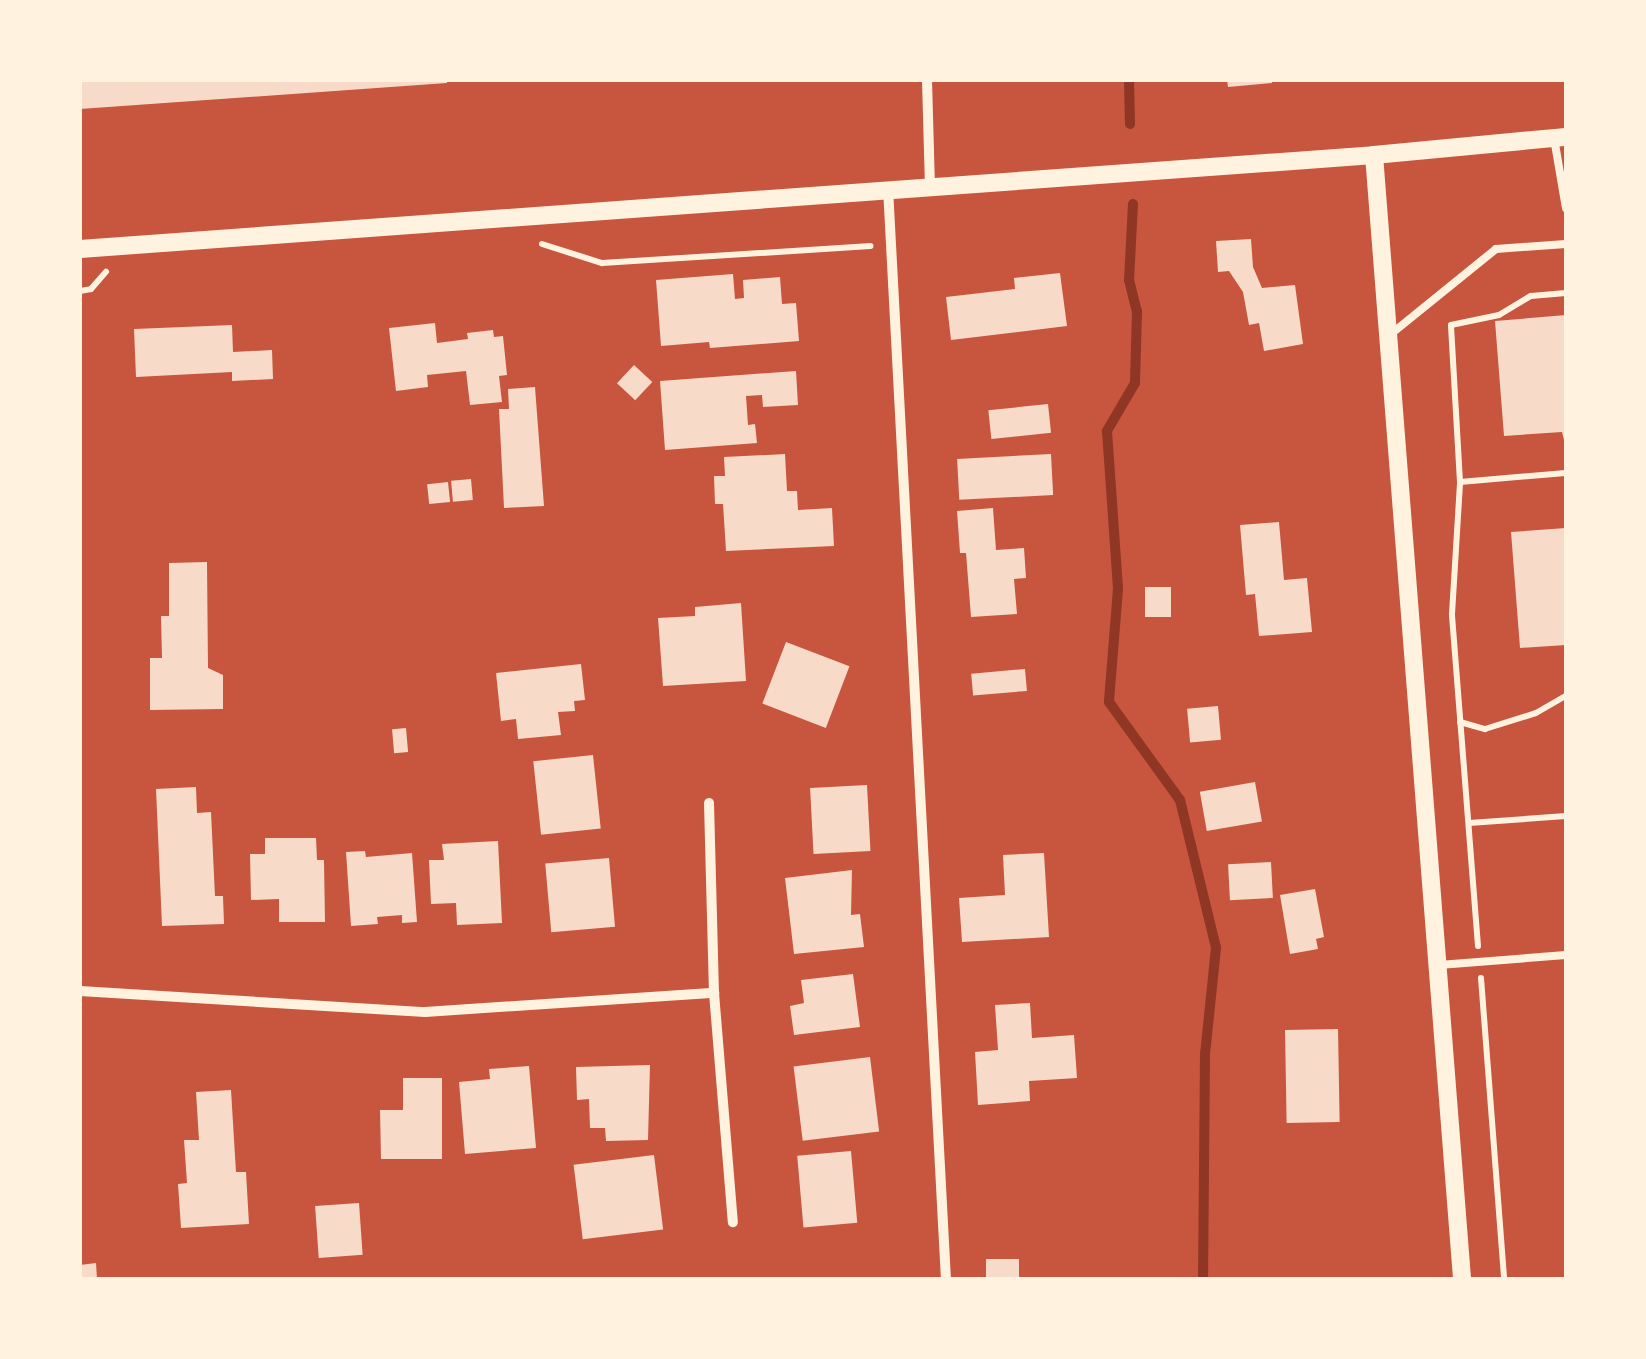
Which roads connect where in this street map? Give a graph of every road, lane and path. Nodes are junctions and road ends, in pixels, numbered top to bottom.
1 (927, 80) edge
2 (1560, 138) edge
3 (1374, 155) junction
4 (930, 186) junction
5 (888, 188) junction
6 (1566, 208) edge
7 (534, 244) dead end
8 (891, 244) junction
9 (1566, 244) edge
10 (80, 248) edge
11 (119, 270) dead end
12 (80, 291) edge
13 (1566, 293) edge
14 (1388, 337) junction
15 (1566, 473) edge
16 (1460, 482) junction
17 (1566, 696) edge
18 (1460, 722) junction
19 (709, 804) dead end
20 (1566, 816) edge
21 (1469, 823) junction
22 (1566, 955) edge
23 (1479, 962) junction
24 (1439, 964) junction
25 (80, 991) edge
26 (714, 993) junction
27 (733, 1222) dead end
28 (946, 1279) edge
29 (1462, 1279) edge
30 (1504, 1279) edge

1 - 4 street
2 - 3 street
2 - 6 lane
3 - 4 street
3 - 14 street
4 - 5 street
5 - 8 street
5 - 10 street
7 - 8 path
8 - 28 street
9 - 14 lane
11 - 12 path
13 - 16 path
14 - 24 street
15 - 16 path
16 - 18 path
17 - 18 path
18 - 21 path
19 - 26 street
20 - 21 path
21 - 23 path
22 - 23 lane
23 - 24 lane
23 - 30 path
24 - 29 street
25 - 26 street
26 - 27 street

